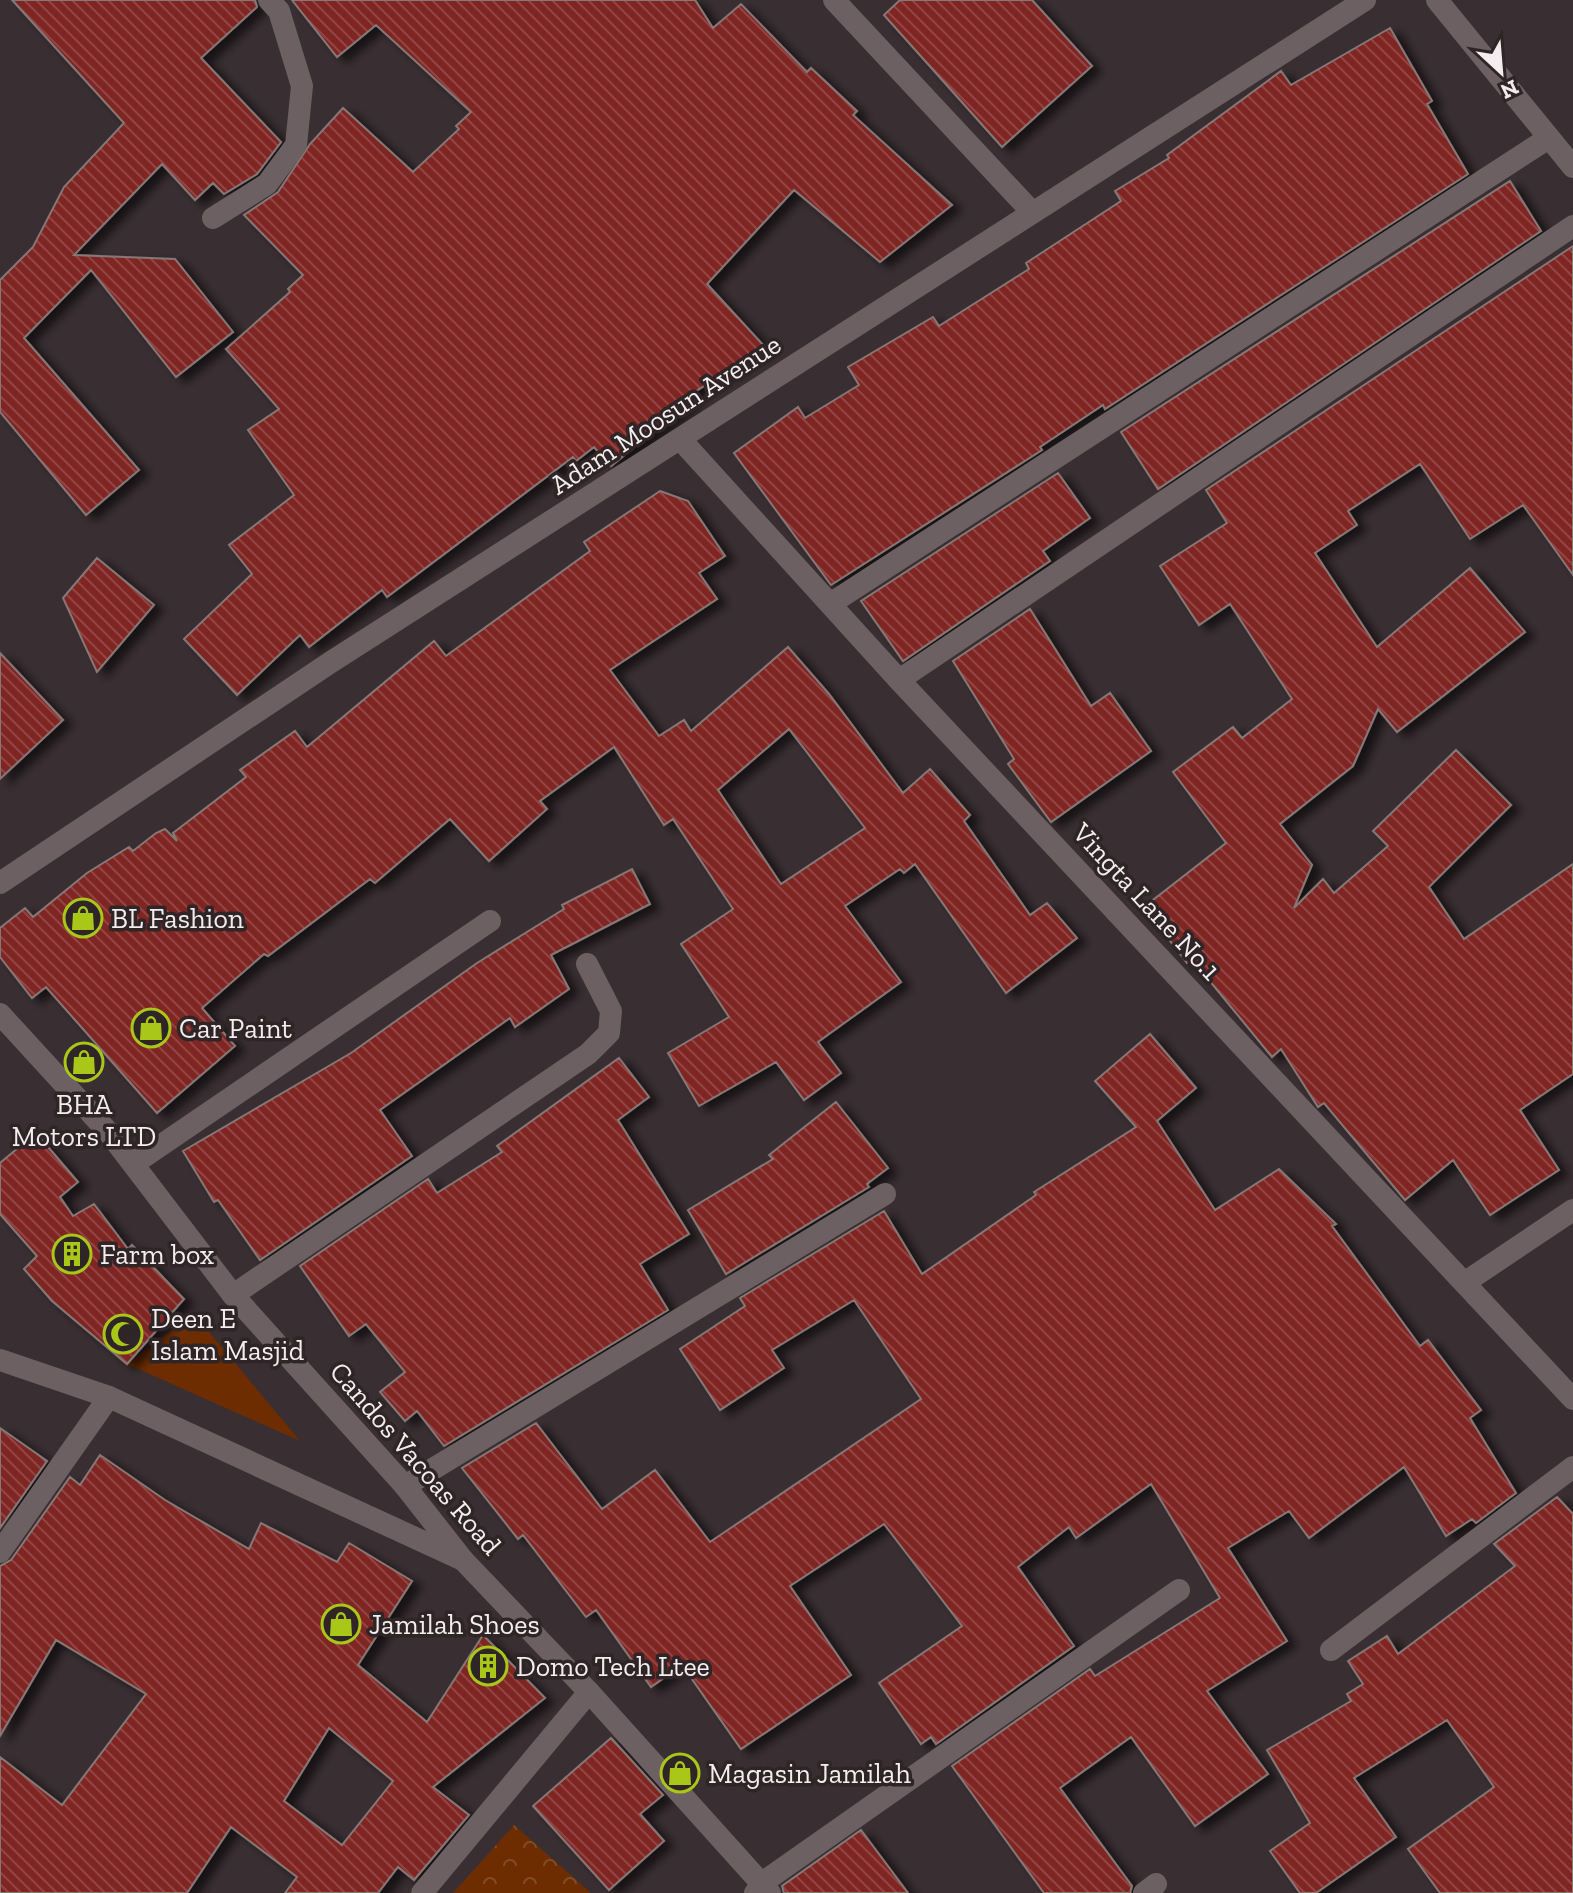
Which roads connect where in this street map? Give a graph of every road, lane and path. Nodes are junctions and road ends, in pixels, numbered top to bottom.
1 (269, 0) edge
2 (834, 0) edge
3 (1365, 0) edge
4 (1437, 0) edge
5 (1547, 139) junction
6 (1573, 167) edge
7 (1031, 211) junction
8 (213, 218) dead end
9 (1573, 226) edge
10 (681, 440) junction
11 (830, 604) junction
12 (899, 680) junction
13 (0, 883) edge
14 (490, 921) dead end
15 (587, 964) dead end
16 (0, 1014) edge
17 (135, 1163) junction
18 (885, 1194) dead end
19 (1573, 1210) edge
20 (1464, 1283) junction
21 (233, 1295) junction
22 (0, 1360) edge
23 (109, 1397) junction
24 (1573, 1399) edge
25 (1573, 1467) edge
26 (405, 1486) junction
27 (0, 1552) edge
28 (463, 1560) junction
29 (1179, 1590) dead end
30 (1331, 1650) dead end
31 (589, 1692) junction
32 (763, 1890) edge
33 (422, 1893) edge

1 - 8 street
2 - 7 street
3 - 7 street, Adam Moosun Avenue
4 - 5 street
5 - 6 street
5 - 11 street
7 - 10 street, Adam Moosun Avenue
9 - 12 street
10 - 11 street, Vingta Lane No.1
10 - 13 street, Adam Moosun Avenue
11 - 12 street, Vingta Lane No.1
12 - 20 street, Vingta Lane No.1
14 - 17 street
15 - 21 street
16 - 17 street, Candos Vacoas Road
17 - 21 street, Candos Vacoas Road
18 - 26 street
19 - 20 street
20 - 24 street, Vingta Lane No.1
21 - 26 street, Candos Vacoas Road
22 - 23 street
23 - 27 street
23 - 28 street
25 - 30 street
26 - 28 street, Candos Vacoas Road
28 - 31 street, Candos Vacoas Road
29 - 32 street
31 - 32 street, Candos Vacoas Road
31 - 33 street

